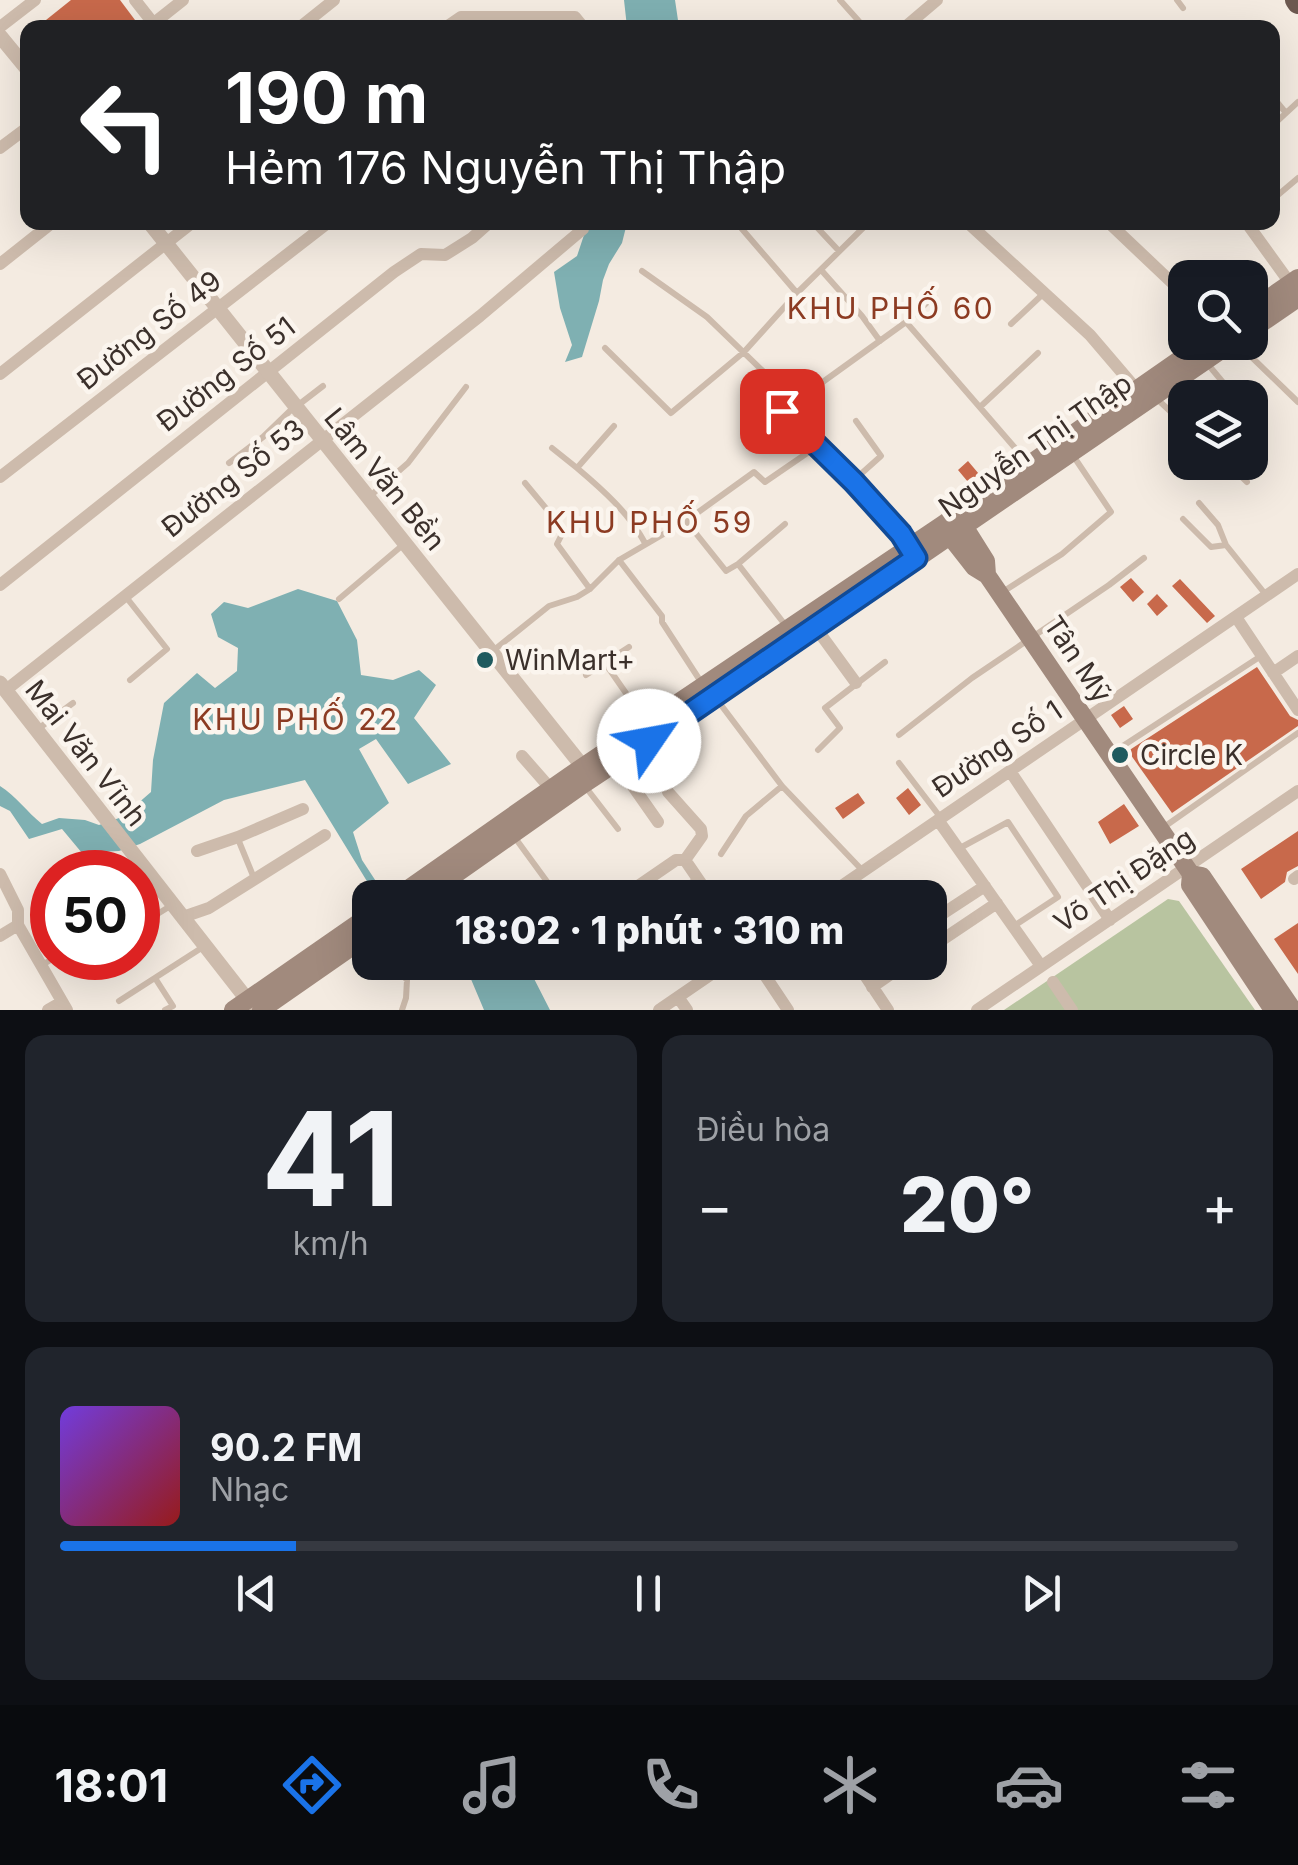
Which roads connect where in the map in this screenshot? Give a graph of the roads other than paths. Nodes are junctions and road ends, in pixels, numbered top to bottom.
1 (36, 0) edge
2 (135, 0) edge
3 (183, 0) edge
4 (334, 0) edge
5 (840, 0) edge
6 (937, 0) edge
7 (1177, 0) edge
8 (1183, 8) dead end
9 (151, 20) edge
10 (161, 20) edge
11 (309, 20) edge
12 (456, 20) edge
13 (577, 20) edge
14 (857, 20) edge
15 (913, 20) edge
16 (0, 26) edge
17 (0, 36) edge
18 (20, 60) edge
19 (1298, 102) edge
20 (1280, 106) edge
21 (1286, 113) junction
22 (1280, 119) edge
23 (43, 230) edge
24 (155, 230) edge
25 (183, 230) edge
26 (319, 230) edge
27 (481, 230) edge
28 (581, 230) edge
29 (743, 230) edge
30 (819, 230) edge
31 (861, 230) edge
32 (976, 230) edge
33 (1116, 230) edge
34 (1252, 230) edge
35 (166, 244) junction
36 (839, 251) junction
37 (0, 264) edge
38 (642, 271) dead end
39 (822, 271) junction
40 (1168, 279) edge
41 (1295, 286) edge
42 (1044, 293) junction
43 (798, 294) junction
44 (934, 296) dead end
45 (1268, 301) edge
46 (218, 309) junction
47 (1268, 313) edge
48 (906, 322) junction
49 (1011, 324) dead end
50 (880, 341) junction
51 (606, 348) dead end
52 (744, 352) junction
53 (1038, 353) dead end
54 (1193, 360) edge
55 (1254, 360) edge
56 (268, 372) junction
57 (0, 374) edge
58 (323, 386) dead end
59 (466, 387) dead end
60 (1145, 393) junction
61 (795, 402) junction
62 (1298, 402) edge
63 (296, 407) junction
64 (980, 407) junction
65 (1168, 411) edge
66 (856, 421) dead end
67 (614, 426) dead end
68 (322, 440) junction
69 (816, 446) junction
70 (552, 448) dead end
71 (1071, 452) junction
72 (229, 463) dead end
73 (1030, 465) junction
74 (577, 468) junction
75 (0, 477) edge
76 (524, 482) dead end
77 (854, 482) junction
78 (368, 498) junction
79 (1198, 503) dead end
80 (1183, 519) dead end
81 (686, 522) junction
82 (785, 524) dead end
83 (954, 526) junction
84 (405, 543) junction
85 (645, 543) junction
86 (1226, 545) junction
87 (913, 552) junction
88 (1144, 558) dead end
89 (618, 560) junction
90 (738, 564) junction
91 (1298, 574) edge
92 (0, 585) edge
93 (590, 589) junction
94 (1000, 594) junction
95 (125, 596) junction
96 (1267, 596) junction
97 (339, 599) dead end
98 (1236, 616) junction
99 (787, 628) junction
100 (816, 628) junction
101 (1030, 638) junction
102 (630, 647) dead end
103 (492, 652) junction
104 (1262, 656) junction
105 (1298, 656) edge
106 (885, 662) dead end
107 (604, 663) junction
108 (1274, 673) junction
109 (586, 675) dead end
110 (130, 680) dead end
111 (856, 683) junction
112 (3, 687) edge
113 (710, 692) junction
114 (73, 702) dead end
115 (1298, 710) edge
116 (1086, 719) junction
117 (647, 724) junction
118 (37, 730) junction
119 (1298, 734) edge
120 (899, 735) dead end
121 (818, 750) dead end
122 (1110, 754) junction
123 (522, 756) dead end
124 (616, 762) junction
125 (899, 763) dead end
126 (1010, 770) junction
127 (586, 776) junction
128 (782, 786) junction
129 (550, 789) junction
130 (1298, 791) edge
131 (668, 792) dead end
132 (303, 809) dead end
133 (940, 819) junction
134 (658, 822) dead end
135 (618, 828) dead end
136 (1161, 829) junction
137 (512, 834) junction
138 (326, 835) dead end
139 (238, 837) junction
140 (959, 849) junction
141 (197, 851) dead end
142 (720, 854) dead end
143 (685, 860) junction
144 (862, 871) junction
145 (1189, 871) junction
146 (0, 874) edge
147 (254, 880) junction
148 (420, 880) edge
149 (447, 880) edge
150 (545, 880) edge
151 (648, 880) edge
152 (698, 880) edge
153 (849, 880) edge
154 (985, 886) junction
155 (997, 903) junction
156 (178, 911) junction
157 (947, 911) edge
158 (160, 918) edge
159 (1110, 920) junction
160 (18, 925) junction
161 (1014, 927) junction
162 (352, 929) edge
163 (0, 936) edge
164 (947, 937) edge
165 (30, 946) edge
166 (206, 946) junction
167 (352, 946) edge
168 (1041, 966) junction
169 (1255, 968) junction
170 (160, 974) edge
171 (49, 980) edge
172 (151, 980) edge
173 (155, 980) edge
174 (407, 980) edge
175 (702, 980) edge
176 (768, 980) edge
177 (869, 980) edge
178 (882, 980) edge
179 (1053, 982) dead end
180 (872, 987) junction
181 (678, 997) junction
182 (120, 1001) dead end
183 (65, 1006) edge
184 (249, 1008) edge
185 (48, 1010) edge
186 (165, 1010) edge
187 (402, 1010) edge
188 (659, 1010) edge
189 (687, 1010) edge
190 (788, 1010) edge
191 (888, 1010) edge
192 (978, 1010) edge
193 (1072, 1010) edge
194 (1273, 1010) edge
195 (1292, 1010) edge

1 - 16 street
2 - 9 street
3 - 10 street
4 - 11 street
5 - 14 lane
6 - 15 street
7 - 8 lane
12 - 13 street
17 - 18 street
19 - 21 lane
20 - 21 lane
21 - 22 lane
23 - 37 street
24 - 35 street, Lâm Văn Bền
25 - 35 street
26 - 46 street, Đường Số 49
27 - 56 street, Đường Số 51
28 - 68 street, Đường Số 53
29 - 43 lane
30 - 36 lane
31 - 36 lane
32 - 42 street
33 - 40 street
34 - 41 street
35 - 46 street, Lâm Văn Bền
35 - 57 street
36 - 39 lane
38 - 52 lane
39 - 43 lane
39 - 50 lane
41 - 45 main road
41 - 47 main road
42 - 49 lane
42 - 60 street
43 - 52 lane
44 - 48 lane
46 - 56 street, Lâm Văn Bền
46 - 75 street, Đường Số 49
48 - 50 lane
48 - 64 lane
50 - 61 lane
51 - 52 lane
52 - 61 lane
53 - 64 lane
54 - 60 main road, Nguyễn Thị Thập
55 - 62 lane
56 - 63 street, Lâm Văn Bền
56 - 92 street, Đường Số 51
58 - 63 lane
59 - 78 lane
60 - 65 lane
60 - 71 main road, Nguyễn Thị Thập
60 - 73 main road, Nguyễn Thị Thập
61 - 69 lane
63 - 68 street, Lâm Văn Bền
63 - 72 lane
64 - 73 lane
66 - 77 lane
67 - 74 lane
68 - 78 street, Lâm Văn Bền
68 - 95 street, Đường Số 53
69 - 77 lane
69 - 81 lane
70 - 74 lane
71 - 83 main road, Nguyễn Thị Thập
71 - 94 lane
73 - 83 main road, Nguyễn Thị Thập
74 - 85 lane
76 - 93 lane
77 - 87 lane
78 - 84 street, Lâm Văn Bền
79 - 86 lane
80 - 86 lane
81 - 85 lane
81 - 90 lane
82 - 90 lane
83 - 87 main road, Nguyễn Thị Thập
83 - 94 main road, Tân Mỹ
84 - 97 lane
84 - 103 street, Lâm Văn Bền
85 - 89 lane
86 - 96 lane
87 - 99 main road, Nguyễn Thị Thập
87 - 100 main road, Nguyễn Thị Thập
88 - 101 lane
89 - 93 lane
89 - 113 lane
90 - 99 lane
91 - 96 street, Đường Số 1
93 - 103 lane
94 - 101 main road, Tân Mỹ
95 - 110 lane
95 - 112 street, Đường Số 53
96 - 98 street, Đường Số 1
98 - 104 street
98 - 116 street, Đường Số 1
99 - 113 main road, Nguyễn Thị Thập
100 - 111 street
100 - 113 main road, Nguyễn Thị Thập
101 - 116 main road, Tân Mỹ
101 - 120 lane
102 - 107 lane
103 - 127 street, Lâm Văn Bền
104 - 108 street
104 - 122 lane
105 - 108 street
106 - 111 lane
107 - 109 lane
107 - 117 lane
108 - 115 street
111 - 121 lane
112 - 118 street, Mai Văn Vĩnh
113 - 117 main road, Nguyễn Thị Thập
113 - 124 main road, Nguyễn Thị Thập
113 - 128 lane
114 - 118 lane
116 - 122 main road, Tân Mỹ
116 - 126 street, Đường Số 1
117 - 127 main road, Nguyễn Thị Thập
118 - 156 street, Mai Văn Vĩnh
119 - 136 lane
122 - 136 main road, Tân Mỹ
123 - 129 street
124 - 127 main road, Nguyễn Thị Thập
124 - 134 street
125 - 133 lane
126 - 133 street, Đường Số 1
126 - 159 street
127 - 129 main road, Nguyễn Thị Thập
127 - 135 lane
127 - 137 main road, Nguyễn Thị Thập
128 - 142 lane
128 - 144 lane
129 - 148 main road, Nguyễn Thị Thập
130 - 145 street, Võ Thị Đặng
131 - 143 street
132 - 139 street
133 - 140 street
133 - 144 street, Đường Số 1
136 - 145 main road, Tân Mỹ
137 - 149 main road, Nguyễn Thị Thập
137 - 150 lane
138 - 147 street
139 - 141 street
139 - 147 lane
140 - 154 street
140 - 161 lane
143 - 151 street
143 - 152 street
144 - 153 street, Đường Số 1
145 - 159 street, Võ Thị Đặng
145 - 169 main road, Tân Mỹ
146 - 160 street
147 - 156 street
154 - 155 street
154 - 157 street
155 - 161 street
155 - 164 street
156 - 158 lane
156 - 166 street
159 - 168 street, Võ Thị Đặng
160 - 163 street
160 - 165 street
161 - 168 street
162 - 184 main road
166 - 170 lane
166 - 184 street
167 - 184 main road
168 - 192 street, Võ Thị Đặng
169 - 194 main road, Tân Mỹ
169 - 195 main road, Tân Mỹ
171 - 183 street
172 - 182 lane
173 - 186 lane
174 - 187 lane
175 - 181 street
176 - 190 street
177 - 180 street
178 - 180 street
179 - 193 street
180 - 191 street
181 - 188 street
181 - 189 street
183 - 185 street

